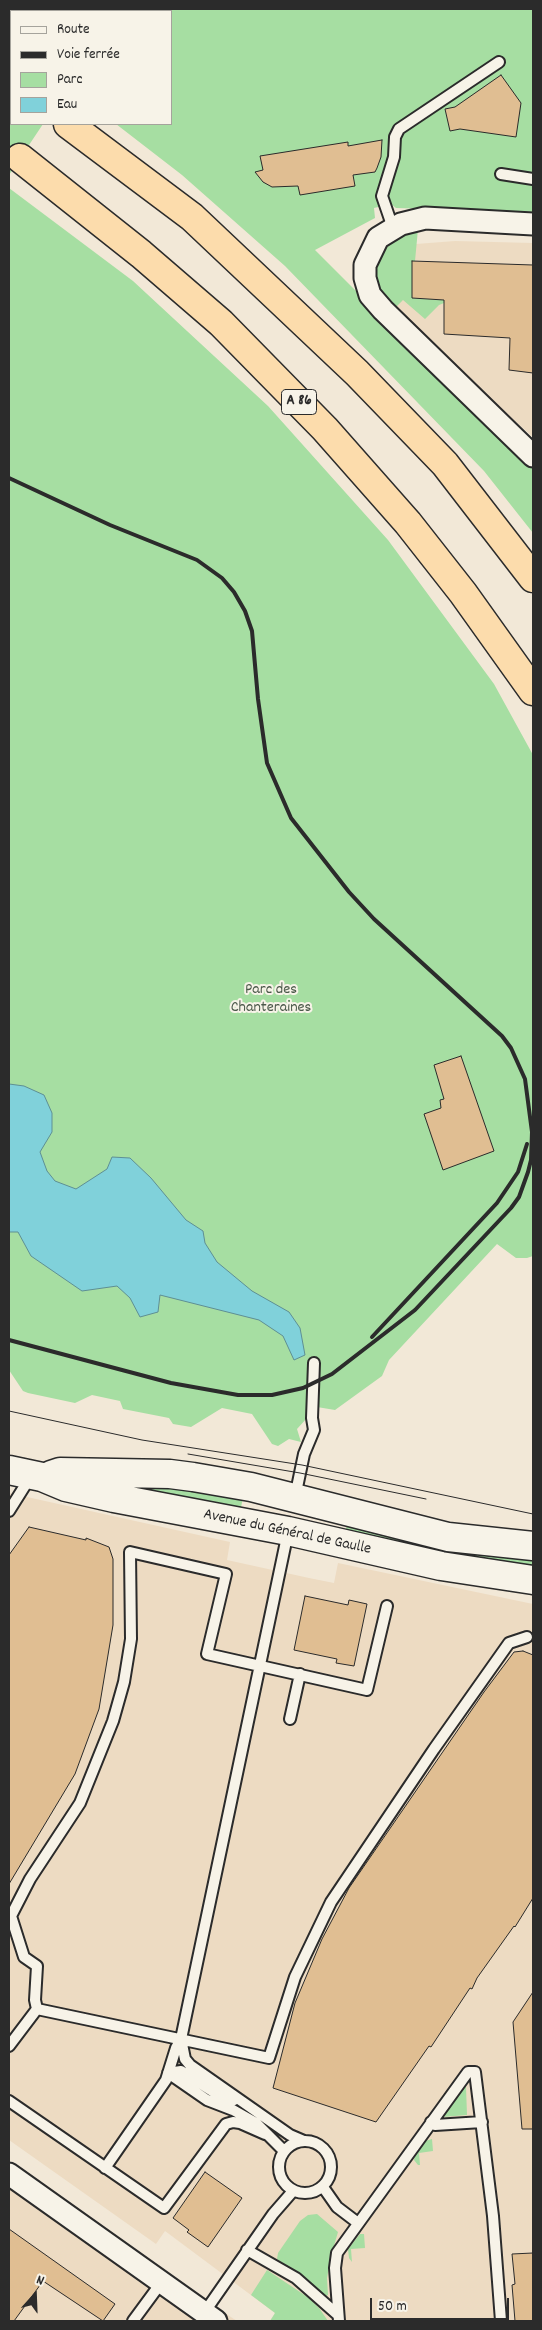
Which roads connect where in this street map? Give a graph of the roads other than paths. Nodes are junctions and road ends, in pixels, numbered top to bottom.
1 (499, 62) dead end
2 (69, 125) edge
3 (20, 158) dead end
4 (501, 174) dead end
5 (533, 179) edge
6 (533, 224) edge
7 (393, 228) junction
8 (533, 456) edge
9 (533, 578) edge
10 (533, 691) edge
11 (314, 1363) dead end
12 (28, 1474) edge
13 (295, 1498) junction
14 (9, 1512) edge
15 (288, 1531) junction
16 (533, 1546) edge
17 (533, 1580) edge
18 (387, 1606) dead end
19 (527, 1637) dead end
20 (260, 1666) junction
21 (300, 1674) junction
22 (290, 1719) dead end
23 (35, 2012) junction
24 (181, 2039) junction
25 (9, 2046) edge
26 (168, 2072) junction
27 (9, 2101) edge
28 (245, 2103) junction
29 (431, 2122) junction
30 (482, 2122) junction
31 (265, 2134) junction
32 (304, 2141) junction
33 (284, 2151) junction
34 (105, 2168) junction
35 (12, 2182) edge
36 (323, 2187) junction
37 (293, 2191) junction
38 (358, 2223) junction
39 (247, 2250) junction
40 (160, 2283) junction
41 (210, 2317) edge
42 (338, 2318) edge
43 (133, 2321) edge
44 (501, 2321) edge

1 - 7 lane
2 - 9 highway
3 - 10 highway, A 86
4 - 5 lane
6 - 7 street
7 - 8 street
11 - 13 lane
12 - 13 main road, Avenue du Général de Gaulle
12 - 14 lane
12 - 15 main road, Avenue du Général de Gaulle
13 - 15 main road
13 - 16 main road, Avenue du Général de Gaulle
15 - 17 main road, Avenue du Général de Gaulle
15 - 20 lane
18 - 21 lane
19 - 24 lane
20 - 21 lane
20 - 23 lane
20 - 24 lane
21 - 22 lane
23 - 24 lane
23 - 25 lane
24 - 26 lane
24 - 28 lane
26 - 28 lane
26 - 31 lane
26 - 34 lane
27 - 34 lane
28 - 32 lane
29 - 30 lane
29 - 30 lane
29 - 38 lane
30 - 44 lane
31 - 33 lane
31 - 34 lane
32 - 33 lane
32 - 36 lane
33 - 37 lane
35 - 40 street
36 - 37 lane
36 - 38 lane
37 - 39 lane
38 - 42 lane
39 - 41 lane
39 - 42 lane
40 - 41 street
40 - 43 lane

